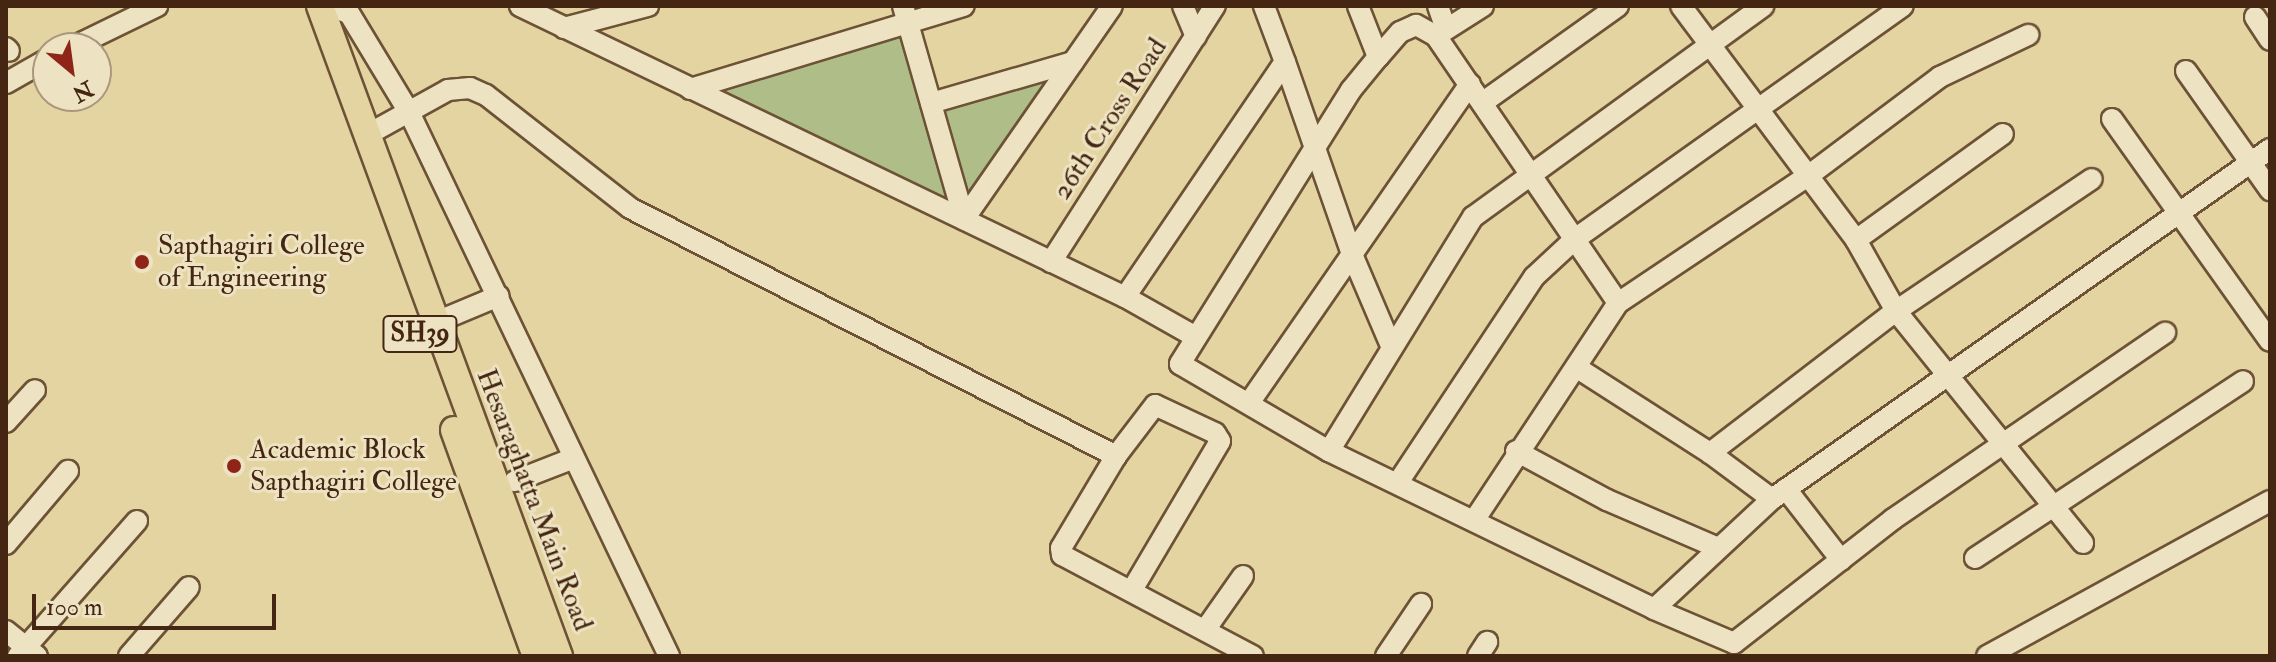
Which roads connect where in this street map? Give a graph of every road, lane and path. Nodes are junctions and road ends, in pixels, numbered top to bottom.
1 (157, 6) edge
2 (520, 6) edge
3 (648, 6) edge
4 (964, 6) edge
5 (1112, 6) edge
6 (1183, 6) edge
7 (1215, 6) edge
8 (1264, 6) edge
9 (1358, 6) edge
10 (1438, 6) edge
11 (1483, 6) edge
12 (1618, 6) edge
13 (1681, 6) edge
14 (1763, 6) edge
15 (1903, 6) edge
16 (313, 7) edge
17 (906, 15) edge
18 (2255, 17) dead end
19 (564, 28) junction
20 (104, 32) edge
21 (1441, 32) junction
22 (2028, 35) dead end
23 (1196, 36) junction
24 (2270, 40) edge
25 (1708, 44) junction
26 (1378, 57) junction
27 (1073, 62) junction
28 (1285, 62) junction
29 (32, 68) edge
30 (2186, 71) dead end
31 (6, 83) edge
32 (1470, 84) junction
33 (690, 89) junction
34 (931, 103) junction
35 (1482, 103) junction
36 (1758, 109) junction
37 (409, 112) junction
38 (2112, 119) dead end
39 (2003, 134) dead end
40 (365, 136) junction
41 (1313, 149) junction
42 (2270, 149) edge
43 (2251, 163) junction
44 (1531, 173) junction
45 (1808, 176) junction
46 (2092, 179) dead end
47 (2270, 190) edge
48 (2176, 214) junction
49 (964, 219) junction
50 (1575, 239) junction
51 (1856, 240) junction
52 (1351, 252) junction
53 (1051, 262) junction
54 (499, 296) junction
55 (1125, 297) junction
56 (1618, 303) junction
57 (1896, 311) junction
58 (434, 323) junction
59 (2165, 333) dead end
60 (1194, 336) junction
61 (2270, 341) edge
62 (1392, 348) junction
63 (1579, 369) junction
64 (1947, 372) junction
65 (2243, 381) dead end
66 (35, 390) dead end
67 (1249, 403) junction
68 (6, 422) edge
69 (2004, 444) junction
70 (1329, 451) junction
71 (1516, 451) junction
72 (1710, 453) junction
73 (1116, 456) junction
74 (574, 458) junction
75 (68, 471) dead end
76 (515, 481) dead end
77 (1399, 481) junction
78 (1779, 494) junction
79 (2270, 501) edge
80 (2056, 508) junction
81 (1475, 519) junction
82 (137, 521) dead end
83 (2083, 543) dead end
84 (6, 544) edge
85 (1716, 547) junction
86 (1975, 558) dead end
87 (1841, 560) junction
88 (1243, 576) dead end
89 (189, 587) dead end
90 (1132, 590) junction
91 (1421, 604) dead end
92 (1654, 609) junction
93 (1205, 630) junction
94 (6, 631) edge
95 (27, 653) edge
96 (129, 656) edge
97 (536, 656) edge
98 (559, 656) edge
99 (669, 656) edge
100 (1253, 656) edge
101 (1386, 656) edge
102 (1987, 656) edge

1 - 20 street
2 - 19 street
3 - 19 street
4 - 17 street
5 - 27 street
6 - 23 street
7 - 23 street, 26th Cross Road
8 - 28 street
9 - 26 street
10 - 21 street
11 - 21 street
12 - 35 street
13 - 25 street
14 - 25 street
15 - 36 street
16 - 37 street
16 - 40 main road, Hesaraghatta Main Road
16 - 97 main road, Hesaraghatta Main Road / SH39
17 - 33 street
17 - 34 street
18 - 24 street
19 - 33 street
21 - 26 street
21 - 32 street
22 - 45 street
23 - 53 street, 26th Cross Road
25 - 36 street
25 - 44 street
26 - 41 street
27 - 34 street
27 - 49 street
28 - 41 street
28 - 55 street
29 - 31 street
30 - 43 street
32 - 35 street
32 - 52 street
33 - 49 street
34 - 49 street
35 - 44 street
36 - 45 street
36 - 50 street
37 - 40 street
37 - 54 street
37 - 73 street
38 - 48 street
39 - 51 street
40 - 58 main road, Hesaraghatta Main Road
41 - 52 street
41 - 60 street
42 - 43 street
43 - 47 street
43 - 48 street
44 - 50 street
44 - 62 street
45 - 51 street
45 - 56 street
46 - 57 street
48 - 61 street
48 - 64 street
49 - 53 street
50 - 56 street
50 - 77 street
51 - 57 street
52 - 62 street
52 - 67 street
53 - 55 street
54 - 58 street
54 - 74 street
55 - 60 street
56 - 63 street
57 - 64 street
57 - 72 street
58 - 98 main road, Hesaraghatta Main Road
59 - 69 street
60 - 67 street
62 - 70 street
63 - 71 street
63 - 72 street
64 - 69 street
64 - 78 street
65 - 80 street
66 - 68 street
67 - 70 street
69 - 80 street
69 - 87 street
70 - 77 street
71 - 81 street
71 - 85 street
72 - 78 street
73 - 90 street
73 - 90 street
74 - 76 street
74 - 99 street
75 - 84 street
77 - 81 street
78 - 85 street
78 - 87 street
79 - 102 street
80 - 83 street
80 - 86 street
81 - 92 street
82 - 95 street
85 - 92 street
87 - 92 street
88 - 93 street
89 - 96 street
90 - 93 street
91 - 101 street
93 - 100 street
94 - 95 street

